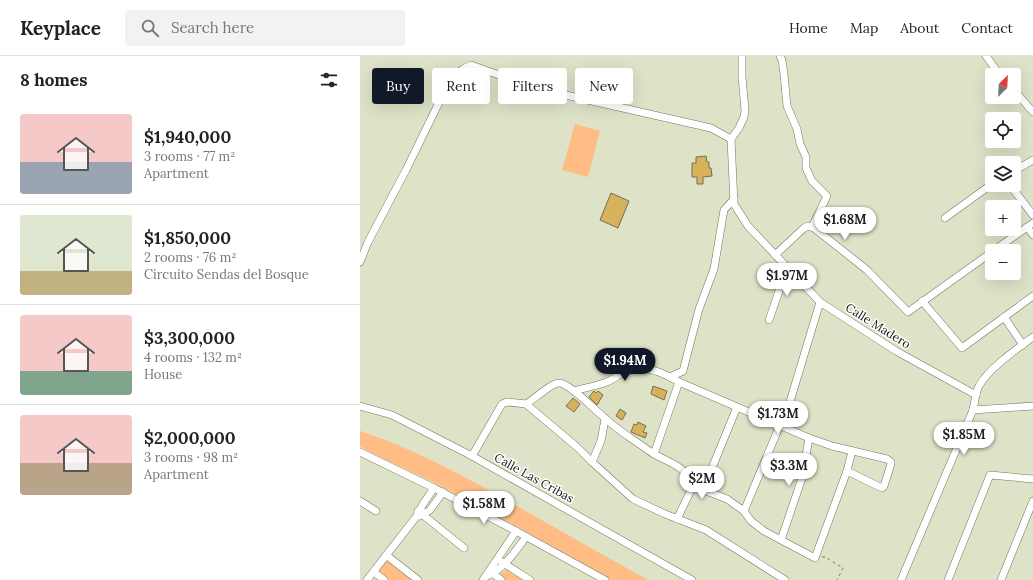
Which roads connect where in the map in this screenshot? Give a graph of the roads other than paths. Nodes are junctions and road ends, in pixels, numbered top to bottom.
1 (742, 56) edge
2 (780, 56) edge
3 (986, 56) edge
4 (995, 68) edge
5 (1021, 98) edge
6 (1033, 112) edge
7 (731, 139) junction
8 (1033, 160) edge
9 (1021, 167) edge
10 (985, 189) edge
11 (1015, 192) edge
12 (734, 199) junction
13 (1033, 215) edge
14 (945, 218) dead end
15 (1030, 225) edge
16 (812, 227) junction
17 (1033, 235) edge
18 (1004, 244) edge
19 (775, 255) junction
20 (985, 258) edge
21 (360, 262) edge
22 (787, 268) junction
23 (1033, 296) edge
24 (922, 301) junction
25 (820, 302) junction
26 (1004, 317) junction
27 (769, 320) dead end
28 (1033, 337) edge
29 (1023, 345) junction
30 (670, 377) junction
31 (679, 382) junction
32 (574, 391) junction
33 (976, 395) junction
34 (526, 404) junction
35 (360, 406) edge
36 (1033, 406) edge
37 (737, 407) junction
38 (973, 410) junction
39 (605, 419) junction
40 (780, 425) junction
41 (809, 438) junction
42 (360, 449) edge
43 (852, 451) junction
44 (654, 454) junction
45 (472, 456) junction
46 (592, 462) junction
47 (847, 471) junction
48 (1033, 479) edge
49 (693, 486) junction
50 (434, 488) junction
51 (703, 490) junction
52 (443, 492) junction
53 (360, 501) edge
54 (1033, 501) edge
55 (423, 504) junction
56 (430, 510) junction
57 (376, 511) dead end
58 (744, 511) junction
59 (419, 515) junction
60 (677, 520) junction
61 (516, 531) junction
62 (526, 537) junction
63 (781, 540) junction
64 (464, 548) dead end
65 (386, 555) junction
66 (497, 559) junction
67 (505, 564) junction
68 (374, 572) junction
69 (491, 572) junction
70 (484, 579) edge
71 (367, 580) edge
72 (384, 580) edge
73 (418, 580) edge
74 (500, 580) edge
75 (530, 580) edge
76 (605, 580) edge
77 (692, 580) edge
78 (785, 580) edge
79 (901, 580) edge
80 (948, 580) edge
81 (1001, 580) edge

1 - 7 street
2 - 16 street
3 - 4 street
5 - 6 street
7 - 12 street
7 - 21 street
8 - 9 street
10 - 14 street
11 - 13 street
12 - 19 street, Calle Madero
12 - 30 street
15 - 17 street
15 - 18 street
16 - 19 street
16 - 24 street
19 - 22 street, Calle Madero
20 - 24 street
22 - 25 street, Calle Madero
22 - 27 street
23 - 26 street
24 - 26 street
25 - 33 street, Calle Madero
25 - 40 street
26 - 29 street
28 - 29 street
29 - 33 street
30 - 31 street
30 - 32 street
31 - 37 street
31 - 44 street
32 - 34 street
32 - 39 street
33 - 38 street
34 - 45 street
34 - 46 street
35 - 45 street, Calle Las Cribas
36 - 38 street
37 - 40 street
37 - 51 street
38 - 79 street
39 - 44 street
39 - 46 street
40 - 41 street
40 - 58 street
41 - 43 street
41 - 63 street
42 - 50 street
43 - 47 street
43 - 47 street
44 - 49 street
45 - 77 street, Calle Las Cribas
46 - 60 street
47 - 63 street
48 - 80 street
49 - 51 street
49 - 60 street
50 - 52 street
50 - 55 street
51 - 58 street
52 - 56 street
52 - 61 street
53 - 57 street
54 - 81 street
55 - 56 street
55 - 59 street
56 - 59 street
58 - 63 street
59 - 64 street
59 - 65 street
60 - 78 street
61 - 62 street
61 - 66 street
62 - 67 street
62 - 76 street
65 - 68 street
65 - 73 street
66 - 67 street
66 - 69 street
67 - 69 street
67 - 75 street
68 - 71 street
68 - 72 street
69 - 70 street
69 - 74 street

